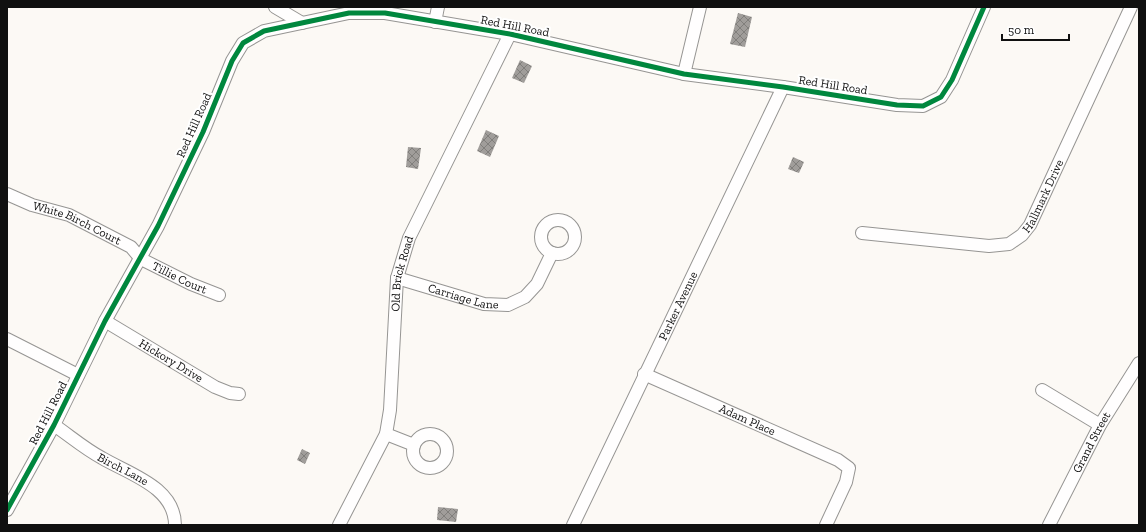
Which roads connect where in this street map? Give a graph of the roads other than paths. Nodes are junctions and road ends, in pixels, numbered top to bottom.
1 (275, 7) edge
2 (438, 7) edge
3 (700, 7) edge
4 (984, 7) edge
5 (1131, 7) edge
6 (435, 22) junction
7 (302, 23) junction
8 (510, 34) junction
9 (684, 74) junction
10 (782, 87) junction
11 (7, 194) edge
12 (862, 233) dead end
13 (552, 253) dead end
14 (141, 259) junction
15 (397, 278) junction
16 (219, 295) dead end
17 (105, 321) junction
18 (7, 339) edge
19 (1139, 363) edge
20 (644, 374) junction
21 (78, 375) junction
22 (1042, 390) dead end
23 (240, 394) dead end
24 (54, 425) junction
25 (1100, 425) junction
26 (386, 434) junction
27 (414, 445) dead end
28 (7, 510) edge
29 (175, 525) edge
30 (339, 525) edge
31 (573, 525) edge
32 (826, 525) edge
33 (1049, 525) edge

1 - 7 street
2 - 6 street
3 - 9 street
4 - 10 street, Red Hill Road
5 - 12 street, Hallmark Drive
6 - 7 street, Red Hill Road
6 - 8 street, Red Hill Road
7 - 14 street, Red Hill Road
8 - 9 street, Red Hill Road
8 - 15 street, Old Brick Road
9 - 10 street, Red Hill Road
10 - 20 street, Parker Avenue
11 - 14 street, White Birch Court
13 - 15 street, Carriage Lane
14 - 16 street, Tillie Court
14 - 17 street, Red Hill Road
15 - 26 street, Old Brick Road
17 - 21 street, Red Hill Road
17 - 23 street, Hickory Drive
18 - 21 street
19 - 25 street, Grand Street
20 - 31 street, Parker Avenue
20 - 32 street, Adam Place
21 - 24 street, Red Hill Road
22 - 25 street
24 - 28 street, Red Hill Road
24 - 29 street, Birch Lane
25 - 33 street, Grand Street
26 - 27 street
26 - 30 street, Old Brick Road

